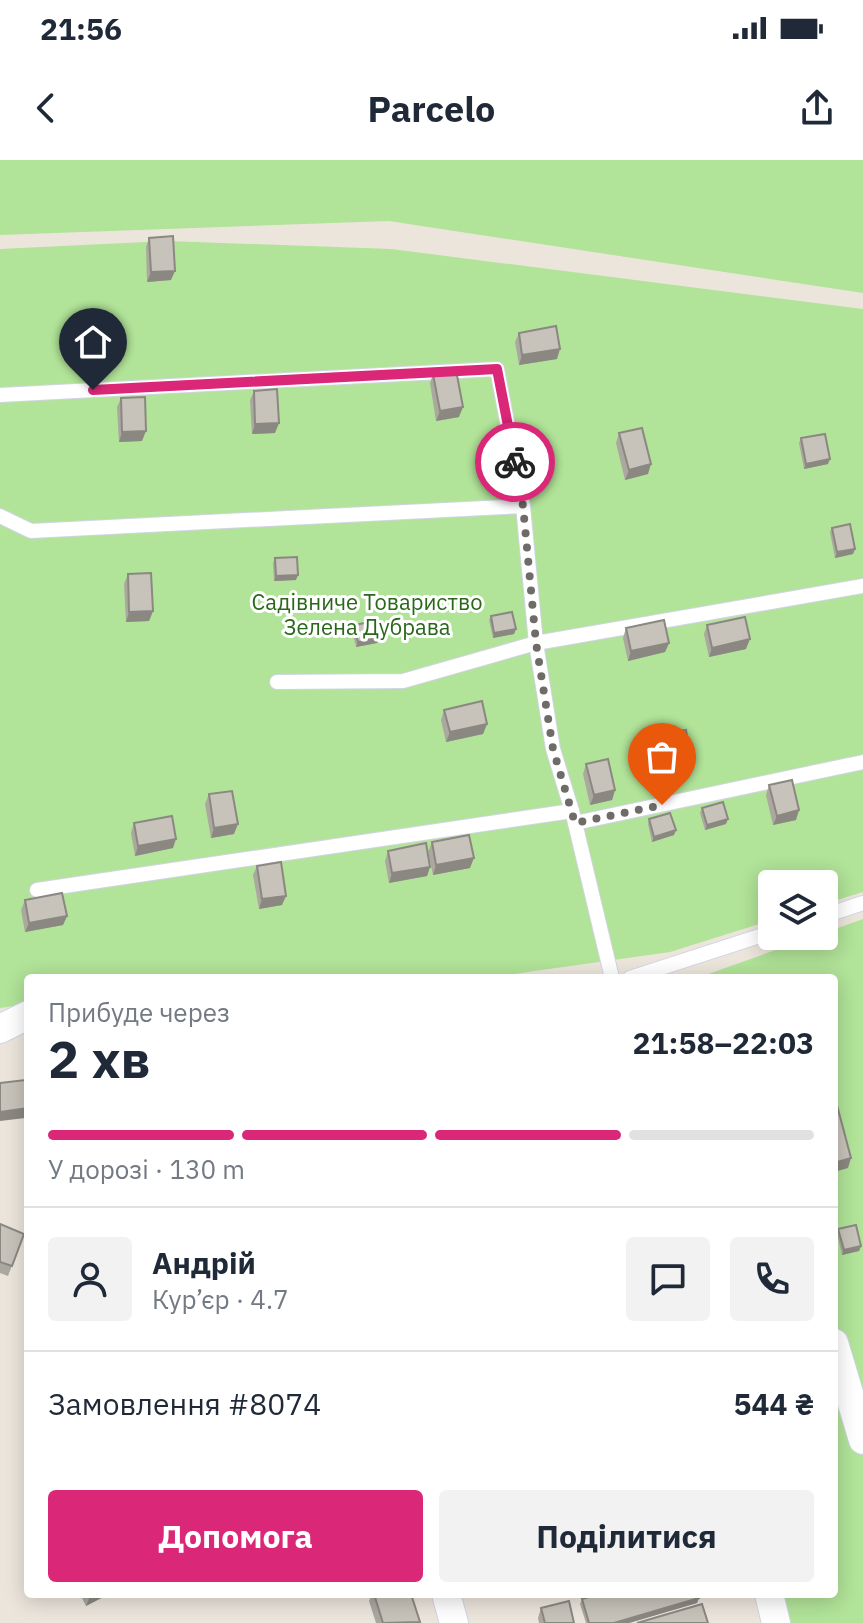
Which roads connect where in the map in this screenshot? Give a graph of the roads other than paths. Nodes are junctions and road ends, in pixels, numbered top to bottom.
1 (0, 395) edge
2 (523, 506) junction
3 (0, 516) edge
4 (863, 586) edge
5 (536, 643) junction
6 (277, 682) dead end
7 (863, 762) edge
8 (574, 817) junction
9 (37, 890) dead end
10 (863, 903) edge
11 (838, 911) edge
12 (758, 937) edge
13 (611, 974) edge
14 (642, 974) edge
15 (24, 1017) edge
16 (0, 1029) edge
17 (838, 1356) edge
18 (863, 1440) edge
19 (447, 1598) edge
20 (770, 1598) edge
21 (454, 1623) edge
22 (776, 1623) edge

1 - 2 lane
2 - 3 lane
2 - 5 lane
4 - 5 lane
5 - 6 lane
5 - 8 lane
7 - 8 lane
8 - 9 lane
8 - 13 lane
10 - 11 lane
12 - 14 lane
15 - 16 street
17 - 18 street
19 - 21 street
20 - 22 street

